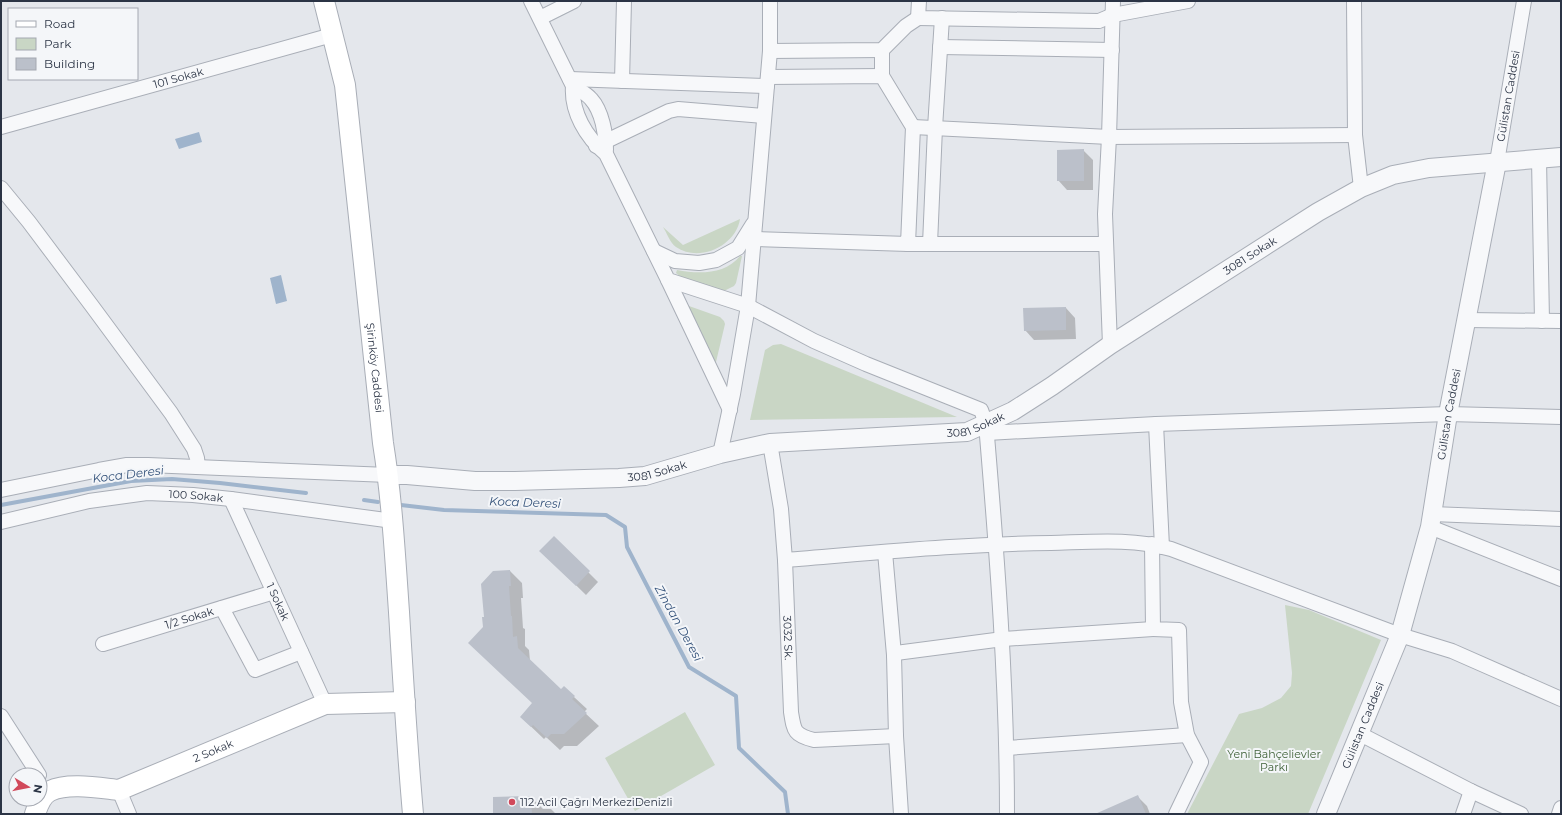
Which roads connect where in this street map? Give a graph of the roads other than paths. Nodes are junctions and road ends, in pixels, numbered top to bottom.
1 (324, 1) edge
2 (531, 1) edge
3 (574, 1) edge
4 (624, 1) edge
5 (770, 1) edge
6 (919, 1) edge
7 (1188, 1) edge
8 (1354, 1) edge
9 (1524, 1) edge
10 (1113, 8) edge
11 (540, 18) junction
12 (918, 18) junction
13 (942, 18) junction
14 (332, 35) junction
15 (940, 47) junction
16 (882, 50) junction
17 (1112, 50) junction
18 (770, 51) junction
19 (882, 76) junction
20 (622, 81) junction
21 (767, 81) junction
22 (571, 82) junction
23 (764, 116) junction
24 (1, 127) edge
25 (913, 127) junction
26 (935, 128) junction
27 (1355, 135) junction
28 (1109, 137) junction
29 (603, 147) junction
30 (1561, 157) edge
31 (1539, 159) junction
32 (1497, 162) junction
33 (1, 188) edge
34 (1362, 188) junction
35 (755, 220) junction
36 (754, 239) junction
37 (908, 244) junction
38 (930, 244) junction
39 (1106, 244) junction
40 (654, 251) junction
41 (668, 280) junction
42 (748, 306) junction
43 (1466, 320) junction
44 (1542, 321) junction
45 (1561, 321) edge
46 (1110, 345) junction
47 (730, 410) junction
48 (1448, 414) junction
49 (1561, 417) edge
50 (1156, 424) junction
51 (986, 429) junction
52 (770, 442) junction
53 (720, 454) junction
54 (198, 467) junction
55 (388, 475) junction
56 (1, 490) edge
57 (231, 499) junction
58 (1561, 519) edge
59 (1431, 521) junction
60 (1, 522) edge
61 (393, 522) junction
62 (995, 544) junction
63 (1157, 545) junction
64 (886, 552) junction
65 (785, 560) junction
66 (1561, 579) edge
67 (274, 592) junction
68 (222, 608) junction
69 (1154, 629) junction
70 (1400, 635) junction
71 (1003, 639) junction
72 (104, 644) dead end
73 (301, 652) junction
74 (894, 655) junction
75 (1561, 699) edge
76 (405, 702) junction
77 (325, 704) junction
78 (1, 716) edge
79 (1360, 734) junction
80 (1187, 735) junction
81 (896, 736) junction
82 (406, 737) junction
83 (1007, 748) junction
84 (34, 767) edge
85 (48, 783) edge
86 (119, 790) junction
87 (1472, 791) junction
88 (1561, 808) edge
89 (129, 814) edge
90 (400, 814) edge
91 (413, 814) edge
92 (901, 814) edge
93 (1007, 814) edge
94 (1176, 814) edge
95 (1326, 814) edge
96 (1463, 814) edge
97 (1467, 814) edge
98 (1521, 814) edge
99 (1559, 814) edge

1 - 14 main road, Şirinköy Caddesi
2 - 11 street
3 - 11 street
4 - 20 street
5 - 18 street
6 - 12 street
7 - 10 street
8 - 27 street
9 - 32 street, Gülistan Caddesi
10 - 13 street
10 - 17 street
11 - 22 street
12 - 13 street
12 - 16 street
13 - 15 street
14 - 24 street, 101 Sokak
14 - 55 main road, Şirinköy Caddesi
15 - 17 street
15 - 26 street
16 - 18 street
16 - 19 street
17 - 28 street
18 - 21 street
19 - 21 street
19 - 25 street
20 - 21 street
20 - 22 street
21 - 23 street
22 - 29 street
22 - 29 street
23 - 29 street
23 - 35 street
25 - 26 street
25 - 37 street
26 - 28 street
26 - 38 street
27 - 28 street
27 - 34 street
28 - 39 street
29 - 40 street
30 - 31 street, 3081 Sokak
31 - 32 street, 3081 Sokak
31 - 44 street
32 - 34 street, 3081 Sokak
32 - 43 street, Gülistan Caddesi
33 - 54 street
34 - 46 street, 3081 Sokak
35 - 36 street
35 - 40 street
36 - 37 street
36 - 42 street
37 - 38 street
38 - 39 street
39 - 46 street
40 - 41 street
41 - 42 street
41 - 47 street
42 - 47 street
42 - 51 street
43 - 44 street
43 - 48 street, Gülistan Caddesi
44 - 45 street
46 - 51 street, 3081 Sokak
47 - 53 street
48 - 49 street
48 - 50 street
48 - 59 street, Gülistan Caddesi
50 - 51 street
50 - 63 street
51 - 52 street, 3081 Sokak
51 - 62 street
52 - 53 street, 3081 Sokak
52 - 65 street, 3032 Sk.
53 - 55 street, 3081 Sokak
54 - 55 street
54 - 56 street
55 - 61 main road, Şirinköy Caddesi
57 - 60 street, 100 Sokak
57 - 61 street, 100 Sokak
57 - 67 street, 1 Sokak
58 - 59 street
59 - 66 street
59 - 70 street, Gülistan Caddesi
61 - 76 main road, Şirinköy Caddesi
62 - 63 street
62 - 64 street
62 - 71 street
63 - 69 street
63 - 70 street
64 - 65 street
64 - 74 street
65 - 81 street, 3032 Sk.
67 - 68 street, 1/2 Sokak
67 - 73 street, 1 Sokak
68 - 72 street, 1/2 Sokak
68 - 73 street
69 - 71 street
69 - 80 street
70 - 75 street
70 - 79 street, Gülistan Caddesi
71 - 74 street
71 - 83 street
73 - 77 street, 1 Sokak
74 - 81 street
76 - 77 main road, 2 Sokak
76 - 82 main road, Şirinköy Caddesi
77 - 86 main road, 2 Sokak
78 - 84 street
79 - 87 street
79 - 95 street, Gülistan Caddesi
80 - 83 street
80 - 94 street
81 - 92 street
82 - 90 main road, Şirinköy Caddesi
82 - 91 main road, Şirinköy Caddesi
83 - 93 street
85 - 86 main road, 2 Sokak
86 - 89 street
87 - 96 street
87 - 97 street
87 - 98 street
88 - 99 street

